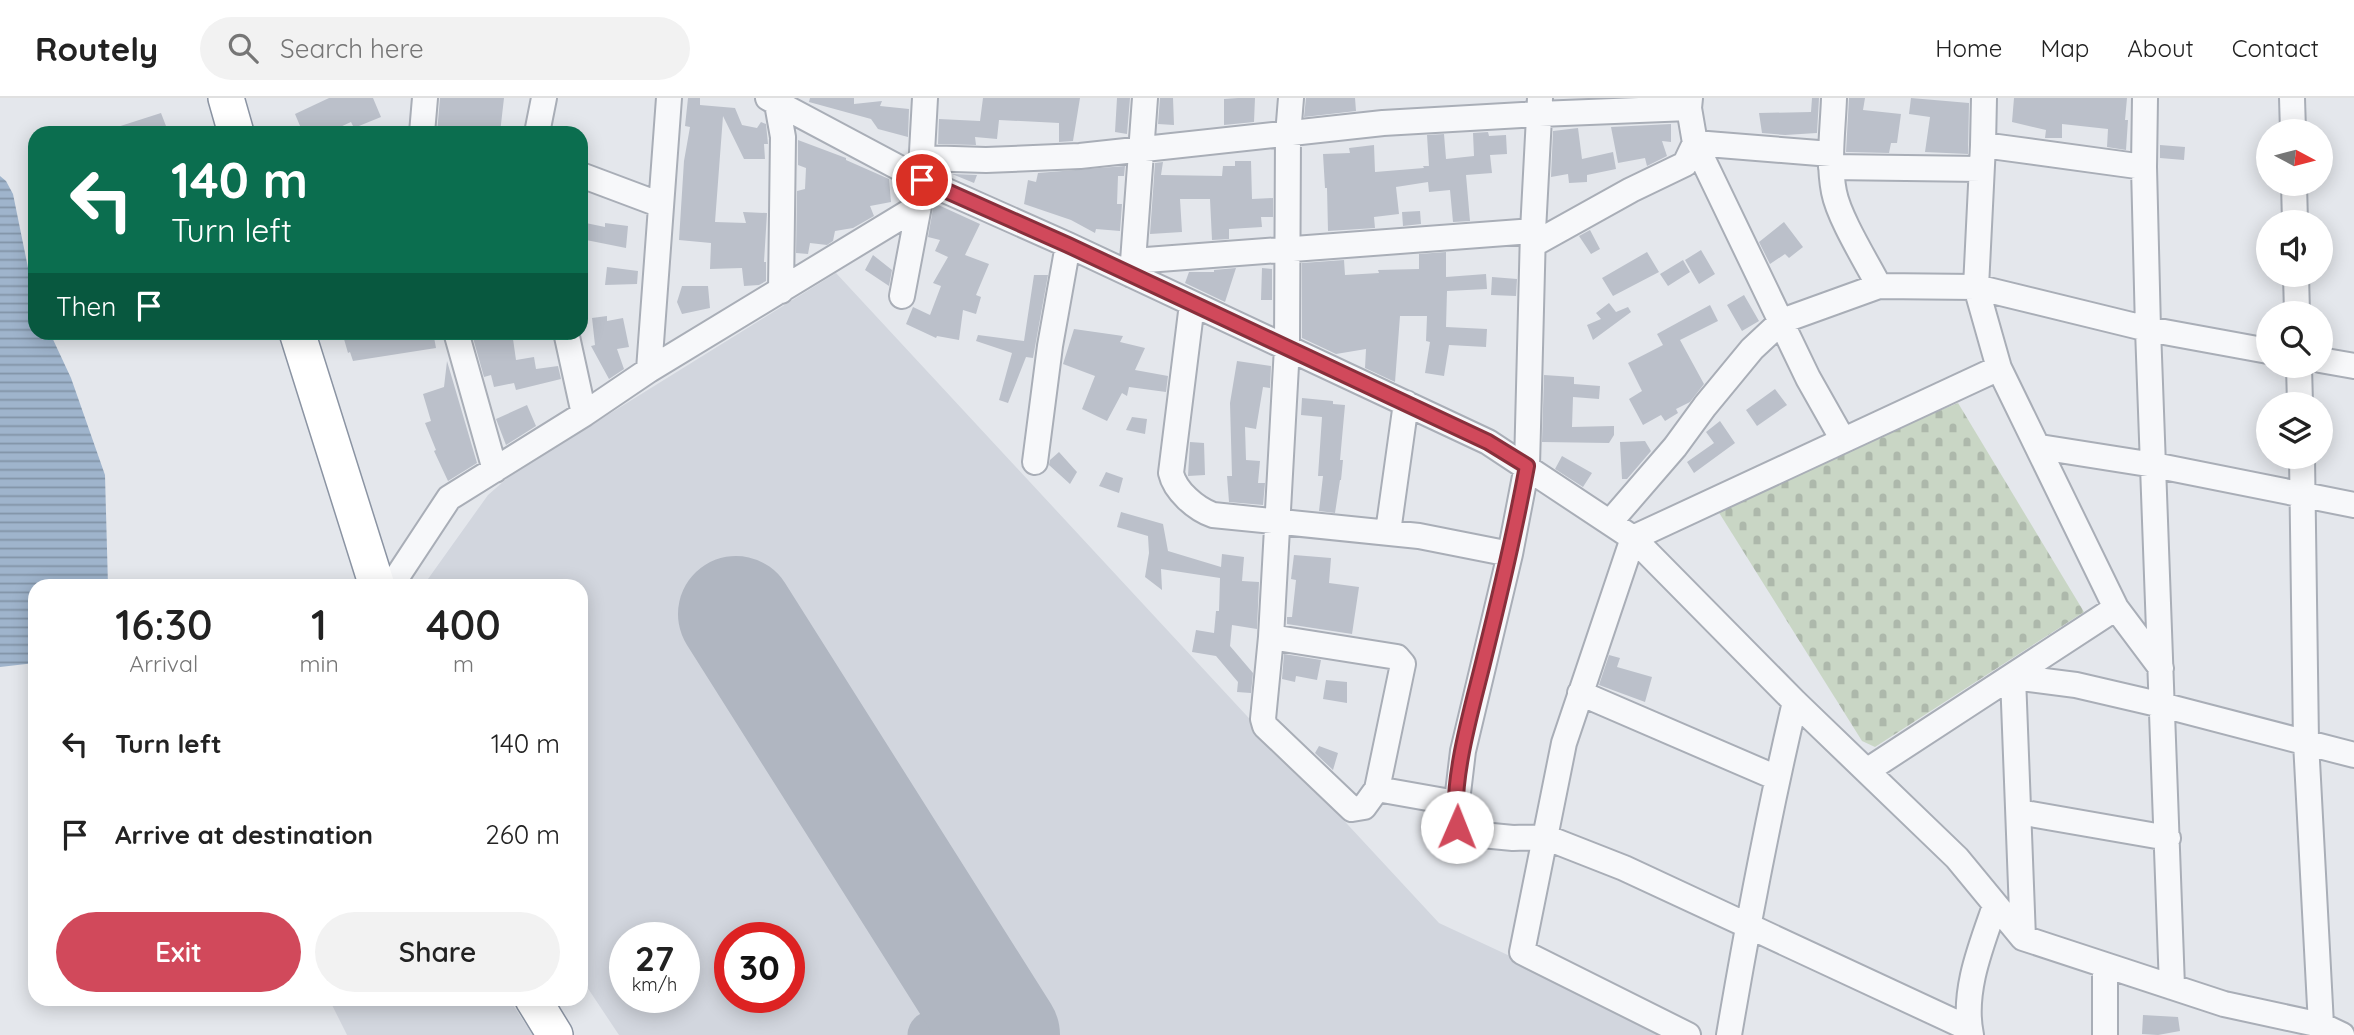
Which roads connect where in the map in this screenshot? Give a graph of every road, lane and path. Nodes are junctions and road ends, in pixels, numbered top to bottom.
1 (226, 98) edge
2 (425, 98) edge
3 (544, 98) edge
4 (669, 98) edge
5 (925, 98) edge
6 (1145, 98) edge
7 (1291, 98) edge
8 (1834, 98) edge
9 (1984, 98) edge
10 (2145, 98) edge
11 (2292, 98) edge
12 (773, 99) edge
13 (1690, 103) edge
14 (1539, 106) edge
15 (2292, 119) edge
16 (234, 126) edge
17 (423, 126) edge
18 (538, 126) edge
19 (1287, 135) junction
20 (1695, 143) junction
21 (1141, 150) junction
22 (1982, 157) junction
23 (1831, 160) junction
24 (2144, 167) junction
25 (922, 169) junction
26 (588, 178) edge
27 (661, 205) junction
28 (919, 206) junction
29 (1533, 237) junction
30 (1068, 245) junction
31 (1289, 250) junction
32 (1132, 268) junction
33 (1879, 286) junction
34 (1976, 287) junction
35 (781, 291) junction
36 (902, 296) dead end
37 (1192, 304) junction
38 (1783, 321) junction
39 (2147, 329) junction
40 (300, 340) edge
41 (458, 340) edge
42 (568, 340) edge
43 (1287, 347) junction
44 (2256, 349) edge
45 (2333, 362) edge
46 (2354, 366) edge
47 (1999, 368) junction
48 (649, 370) junction
49 (1406, 403) junction
50 (584, 414) junction
51 (1843, 440) junction
52 (2040, 447) junction
53 (1035, 462) dead end
54 (2154, 465) junction
55 (1527, 466) junction
56 (2302, 469) edge
57 (495, 470) junction
58 (2303, 496) junction
59 (2354, 505) edge
60 (1276, 520) junction
61 (1611, 521) junction
62 (1388, 532) junction
63 (1633, 538) junction
64 (1510, 554) junction
65 (375, 579) edge
66 (396, 579) edge
67 (2116, 608) junction
68 (1271, 637) junction
69 (2161, 668) junction
70 (2013, 677) junction
71 (1580, 692) junction
72 (1796, 702) junction
73 (2162, 705) junction
74 (2306, 742) junction
75 (2354, 755) edge
76 (1868, 770) junction
77 (1777, 778) junction
78 (1377, 789) junction
79 (1456, 803) junction
80 (2018, 812) junction
81 (1545, 837) junction
82 (2168, 838) junction
83 (1995, 906) junction
84 (1747, 925) junction
85 (2023, 938) junction
86 (2105, 966) junction
87 (2172, 987) junction
88 (537, 1006) edge
89 (1963, 1030) edge
90 (2332, 1030) edge
91 (555, 1035) edge
92 (1688, 1035) edge
93 (1729, 1035) edge
94 (2105, 1035) edge

1 - 16 highway
2 - 17 street
3 - 18 street
4 - 27 street
5 - 25 street
6 - 21 street
7 - 19 street
8 - 23 street
9 - 22 street
10 - 24 street
11 - 15 street
12 - 25 street
12 - 35 street
13 - 14 street
13 - 20 street
14 - 19 street
14 - 29 street
19 - 21 street
19 - 31 street
20 - 23 street
20 - 29 street
20 - 38 street
21 - 25 street
21 - 32 street
22 - 23 street
22 - 24 street
22 - 34 street
23 - 33 street
24 - 39 street
25 - 28 street
25 - 30 street
26 - 27 street
27 - 48 street
28 - 35 street
28 - 36 street
29 - 31 street
29 - 55 street
30 - 32 street
30 - 53 street
31 - 32 street
31 - 43 street
32 - 37 street
33 - 34 street
33 - 38 street
34 - 39 street
34 - 47 street
35 - 48 street
37 - 43 street
37 - 60 street
38 - 51 street
38 - 61 street
39 - 44 street
39 - 54 street
40 - 65 highway
41 - 57 street
42 - 50 street
43 - 49 street
43 - 60 street
45 - 46 street
47 - 51 street
47 - 52 street
48 - 50 street
49 - 55 street
49 - 62 street
50 - 57 street
51 - 63 street
52 - 54 street
52 - 67 street
54 - 58 street
54 - 69 street
55 - 61 street
55 - 64 street
56 - 58 street
57 - 66 street
58 - 59 street
58 - 74 street
60 - 62 street
60 - 68 street
61 - 63 street
62 - 64 street
63 - 71 street
63 - 72 street
64 - 79 street
67 - 69 street
67 - 70 street
68 - 78 street
68 - 78 street
69 - 73 street
70 - 73 street
70 - 76 street
70 - 80 street
71 - 77 street
71 - 81 street
72 - 76 street
72 - 77 street
73 - 74 street
73 - 82 street
74 - 75 street
74 - 90 street
76 - 83 street
77 - 84 street
78 - 79 street
79 - 81 street
80 - 82 street
80 - 85 street
81 - 84 street
81 - 92 street
82 - 87 street
83 - 85 street
83 - 89 street
84 - 89 street
84 - 93 street
85 - 86 street
86 - 87 street
86 - 94 street
87 - 90 street
88 - 91 highway

